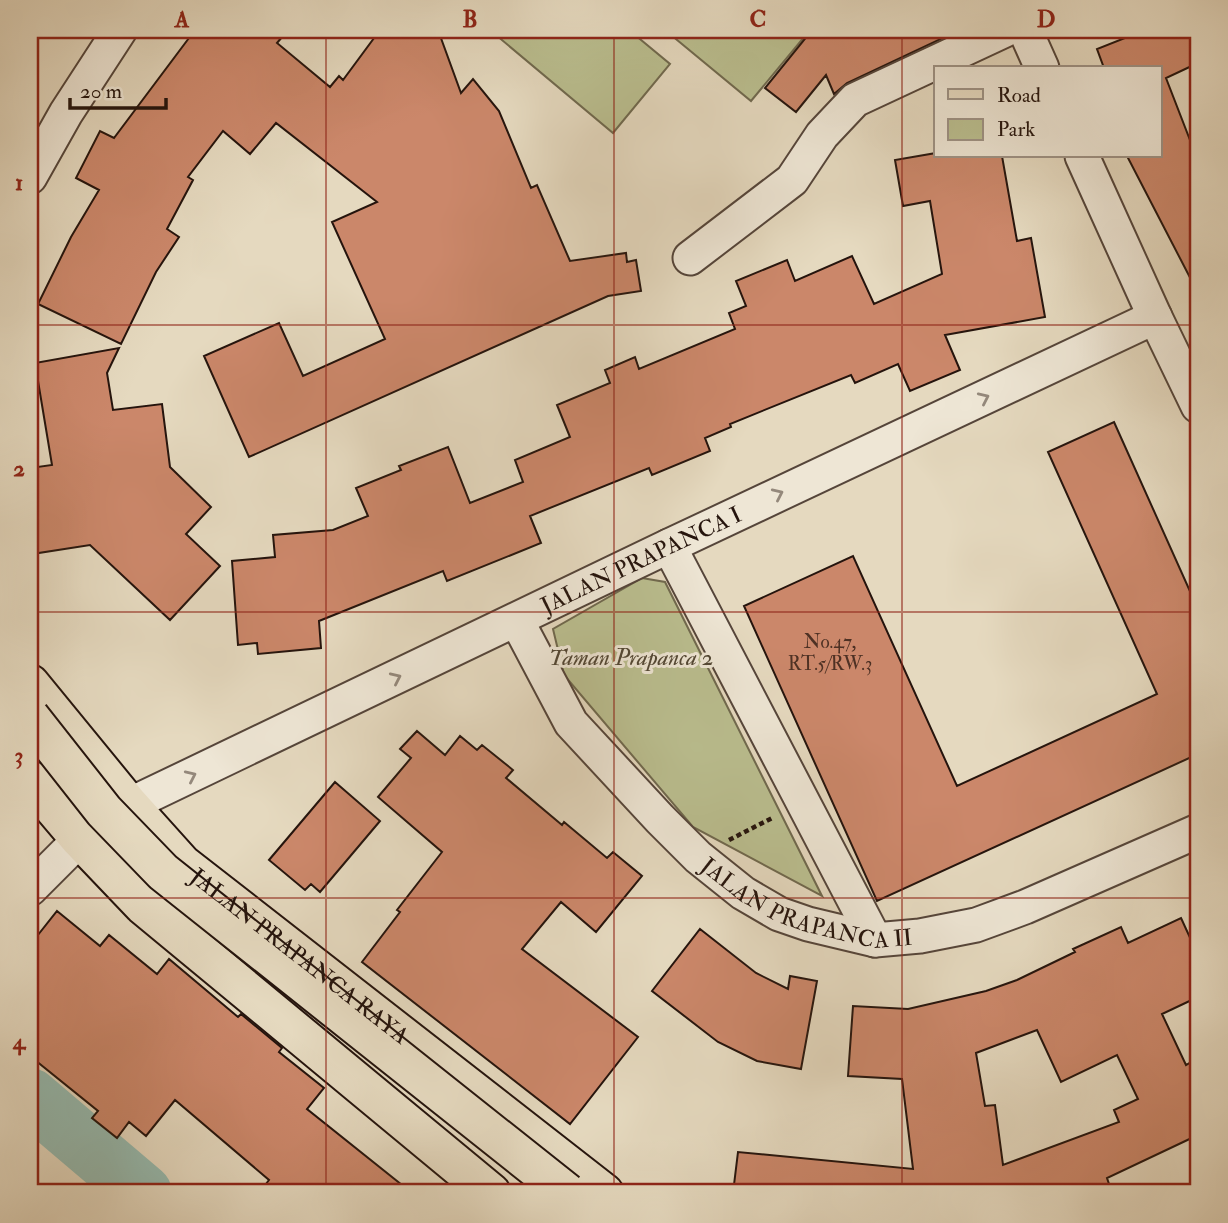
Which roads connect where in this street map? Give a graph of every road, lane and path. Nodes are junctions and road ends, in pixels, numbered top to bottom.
1 (120, 30) edge
2 (1005, 30) edge
3 (1025, 30) edge
4 (1041, 66) edge
5 (1083, 158) edge
6 (30, 177) edge
7 (690, 258) dead end
8 (1155, 317) junction
9 (1198, 406) edge
10 (669, 546) junction
11 (517, 621) junction
12 (30, 684) edge
13 (30, 717) edge
14 (30, 746) edge
15 (30, 780) edge
16 (803, 802) junction
17 (129, 805) junction
18 (1198, 831) edge
19 (80, 839) junction
20 (698, 857) junction
21 (30, 889) edge
22 (875, 940) junction
23 (491, 1193) edge
24 (529, 1193) edge
25 (568, 1193) edge
26 (604, 1193) edge

1 - 6 street
2 - 7 street
3 - 4 street
5 - 8 street
8 - 9 street
10 -> 8 street, JALAN PRAPANCA I
10 - 11 street, JALAN PRAPANCA I
10 - 16 street
17 -> 11 street, JALAN PRAPANCA I
11 - 20 street, JALAN PRAPANCA II
12 - 17 main road, JALAN PRAPANCA RAYA
13 - 25 main road, bridge
14 - 24 main road
15 - 19 main road
16 - 20 path
16 - 22 street
17 - 19 street, JALAN PRAPANCA I
17 - 26 main road, JALAN PRAPANCA RAYA
18 - 22 street, JALAN PRAPANCA II
19 - 21 street, JALAN PRAPANCA I
19 - 23 main road
20 - 22 street, JALAN PRAPANCA II

